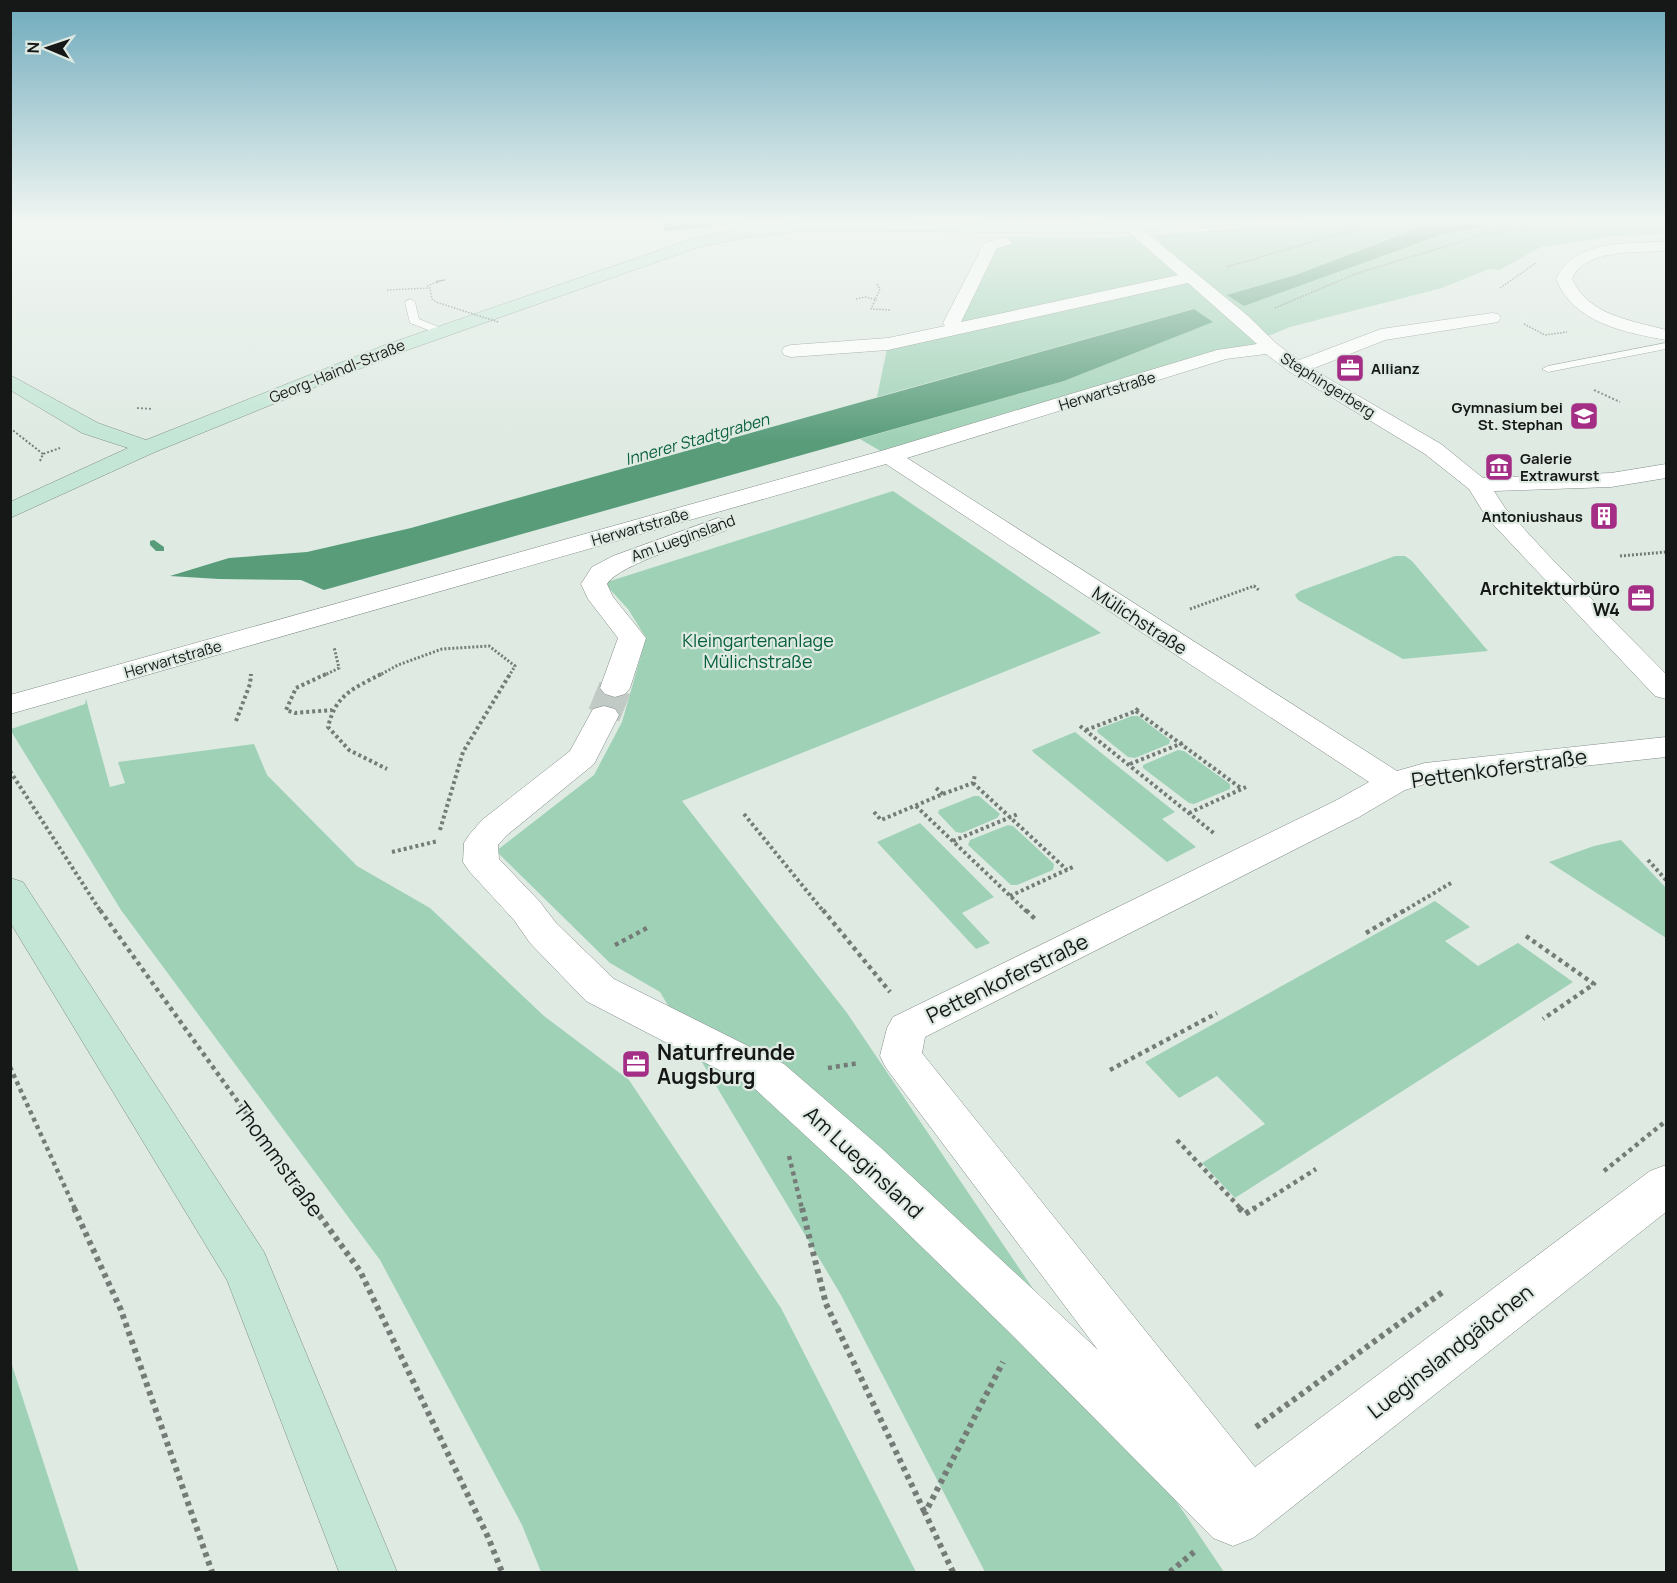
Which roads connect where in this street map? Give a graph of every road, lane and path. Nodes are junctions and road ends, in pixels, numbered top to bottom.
1 (431, 294) edge
2 (548, 294) edge
3 (967, 294) edge
4 (1116, 294) edge
5 (1212, 294) edge
6 (1309, 294) edge
7 (1570, 294) edge
8 (856, 299) dead end
9 (877, 300) dead end
10 (410, 302) dead end
11 (1492, 318) dead end
12 (1241, 319) junction
13 (487, 325) dead end
14 (957, 329) junction
15 (440, 331) junction
16 (1666, 335) edge
17 (1666, 346) edge
18 (1270, 348) junction
19 (791, 351) dead end
20 (1297, 368) junction
21 (1548, 369) dead end
22 (10, 381) edge
23 (136, 408) dead end
24 (157, 409) dead end
25 (10, 428) edge
26 (147, 447) junction
27 (43, 454) dead end
28 (887, 458) junction
29 (1666, 471) edge
30 (1478, 485) junction
31 (10, 511) edge
32 (1666, 552) edge
33 (1620, 556) dead end
34 (1260, 591) dead end
35 (1147, 625) junction
36 (336, 649) dead end
37 (250, 684) dead end
38 (1666, 690) edge
39 (10, 705) edge
40 (332, 710) junction
41 (236, 721) dead end
42 (1080, 726) dead end
43 (1086, 730) junction
44 (1183, 743) junction
45 (1666, 747) edge
46 (1129, 764) junction
47 (387, 769) dead end
48 (10, 771) edge
49 (975, 775) dead end
50 (973, 783) junction
51 (1393, 783) junction
52 (935, 788) dead end
53 (943, 794) junction
54 (916, 806) junction
55 (873, 812) dead end
56 (1189, 813) junction
57 (744, 814) dead end
58 (1018, 814) dead end
59 (1011, 817) junction
60 (438, 841) junction
61 (953, 841) junction
62 (440, 847) dead end
63 (392, 852) dead end
64 (1246, 858) junction
65 (1648, 860) dead end
66 (1075, 866) dead end
67 (1067, 870) junction
68 (1666, 880) edge
69 (1451, 883) dead end
70 (10, 891) edge
71 (1010, 896) junction
72 (647, 928) dead end
73 (1366, 933) dead end
74 (1526, 936) dead end
75 (622, 942) dead end
76 (1066, 949) junction
77 (1217, 1013) dead end
78 (1543, 1019) dead end
79 (916, 1023) junction
80 (10, 1067) edge
81 (1110, 1070) dead end
82 (769, 1076) junction
83 (1666, 1121) edge
84 (1177, 1140) dead end
85 (1316, 1169) dead end
86 (1595, 1177) dead end
87 (1666, 1185) edge
88 (1455, 1283) dead end
89 (1027, 1315) junction
90 (1213, 1458) junction
91 (1242, 1511) junction
92 (925, 1513) junction
93 (212, 1572) edge
94 (368, 1572) edge
95 (502, 1572) edge
96 (953, 1572) edge

1 - 13 path, bridge
2 - 15 street, Georg-Haindl-Straße
3 - 14 street
4 - 14 street
5 - 12 street, Stephingerberg
6 - 12 path
7 - 16 street
8 - 9 path
10 - 15 lane
11 - 20 street
12 - 18 street, Stephingerberg
14 - 19 street
15 - 26 street, Georg-Haindl-Straße
17 - 21 lane
18 - 20 street, Stephingerberg
18 - 28 street, Herwartstraße
20 - 30 street, Stephingerberg
22 - 26 street
23 - 24 path
25 - 27 path
26 - 31 street, Georg-Haindl-Straße
28 - 35 street, Mülichstraße
28 - 39 street, Herwartstraße
28 - 82 street, Am Lueginsland
29 - 30 street
30 - 38 street, Stephingerberg
32 - 33 path
34 - 35 path
35 - 51 street, Mülichstraße
36 - 40 path
37 - 41 path
40 - 47 path
40 - 60 path
42 - 43 path
43 - 44 path
43 - 46 path
44 - 46 path
44 - 56 path
45 - 51 street, Pettenkoferstraße
46 - 56 path
48 - 95 path, Thommstraße
49 - 50 path
50 - 53 path
50 - 59 path
51 - 64 street, Pettenkoferstraße
52 - 53 path
53 - 54 path
54 - 55 path
54 - 61 path
56 - 64 path
57 - 79 path
58 - 59 path
59 - 61 path
59 - 67 path
60 - 62 path
60 - 63 path
61 - 71 path
64 - 76 street, Pettenkoferstraße
65 - 68 path
66 - 67 path
67 - 71 path
69 - 73 path
70 - 94 street
71 - 76 path
72 - 75 path
74 - 78 path
76 - 79 street, Pettenkoferstraße
77 - 81 path
79 - 90 street, Pettenkoferstraße
80 - 93 path
82 - 89 street, Am Lueginsland
82 - 92 path
83 - 86 path
84 - 85 path
87 - 91 street, Lueginslandgäßchen
88 - 90 path
89 - 91 street, Am Lueginsland
89 - 92 path
90 - 91 street, Pettenkoferstraße
92 - 96 path

